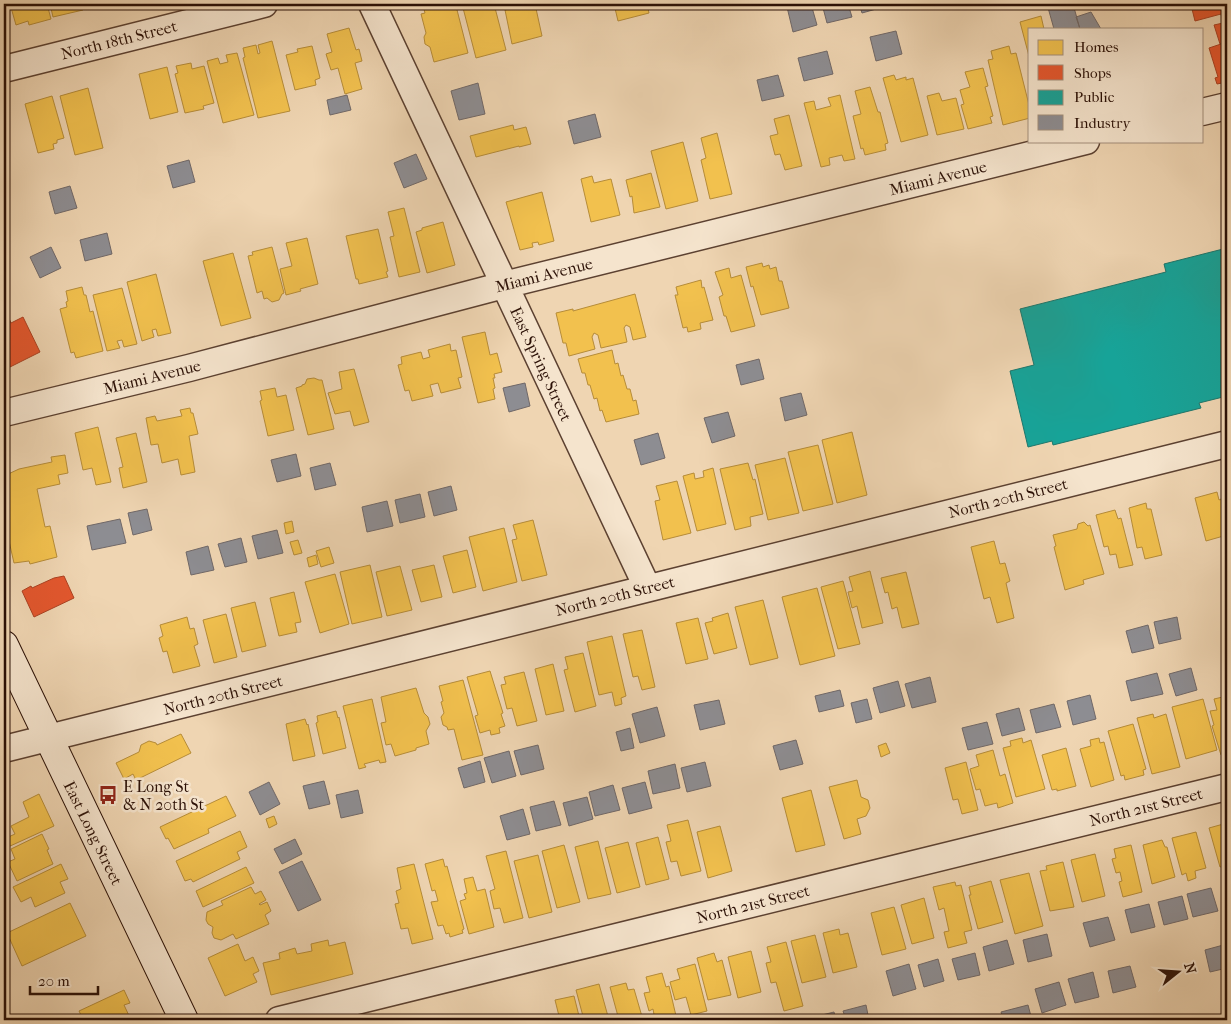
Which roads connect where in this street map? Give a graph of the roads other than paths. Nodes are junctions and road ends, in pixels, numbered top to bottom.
1 (264, 4) edge
2 (372, 4) edge
3 (4, 70) edge
4 (1227, 106) edge
5 (1204, 112) edge
6 (1082, 142) edge
7 (504, 285) junction
8 (4, 413) edge
9 (1227, 444) edge
10 (648, 587) junction
11 (4, 645) edge
12 (48, 738) junction
13 (4, 749) edge
14 (1227, 787) edge
15 (184, 1020) edge
16 (279, 1020) edge

1 - 3 street, North 18th Street
2 - 7 street, East Spring Street
4 - 5 street
6 - 7 street, Miami Avenue
7 - 8 street, Miami Avenue
7 - 10 street, East Spring Street
9 - 10 street, North 20th Street
10 - 12 street, North 20th Street
11 - 12 street, East Long Street
12 - 13 street, North 20th Street
12 - 15 street, East Long Street
14 - 16 street, North 21st Street

